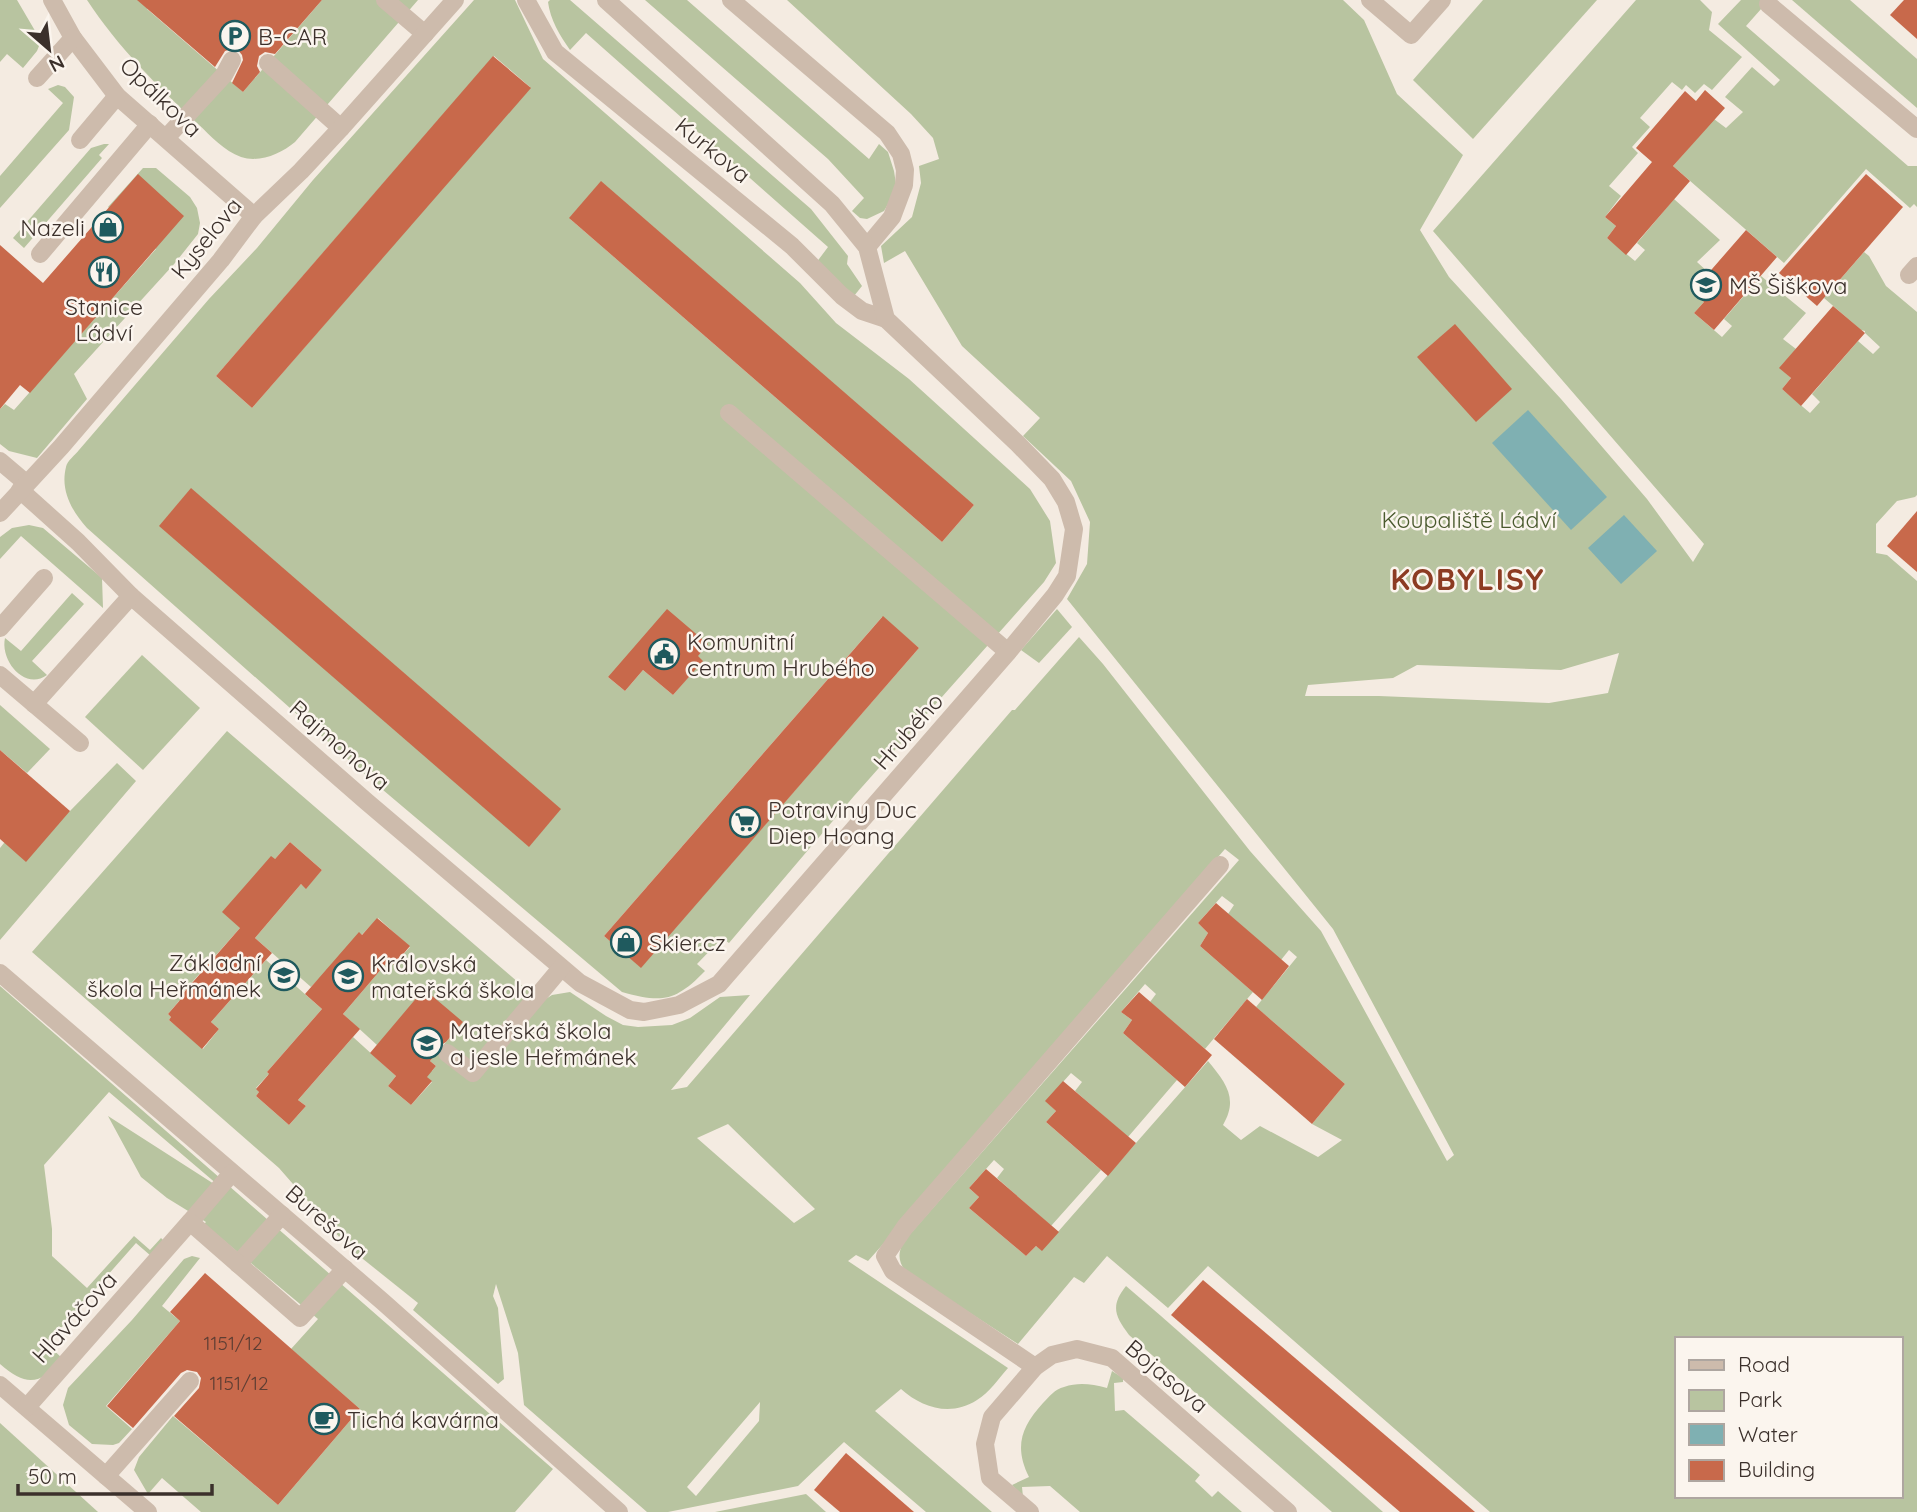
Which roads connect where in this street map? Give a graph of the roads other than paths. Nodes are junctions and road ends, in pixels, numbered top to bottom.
1 (52, 0) edge
2 (385, 0) edge
3 (455, 0) edge
4 (526, 0) edge
5 (606, 0) edge
6 (731, 0) edge
7 (1370, 0) edge
8 (1442, 0) edge
9 (1768, 4) dead end
10 (425, 34) junction
11 (73, 38) junction
12 (232, 60) dead end
13 (268, 63) dead end
14 (37, 78) dead end
15 (117, 96) junction
16 (150, 124) junction
17 (341, 128) junction
18 (1917, 129) edge
19 (166, 138) junction
20 (80, 140) dead end
21 (254, 216) junction
22 (867, 247) junction
23 (40, 254) dead end
24 (886, 319) junction
25 (729, 413) dead end
26 (0, 461) edge
27 (23, 487) junction
28 (0, 513) edge
29 (1074, 528) joint
30 (44, 578) dead end
31 (131, 596) junction
32 (0, 628) edge
33 (1008, 652) junction
34 (0, 675) edge
35 (34, 704) junction
36 (80, 743) dead end
37 (1220, 865) dead end
38 (561, 968) junction
39 (0, 973) edge
40 (645, 1012) joint
41 (447, 1053) dead end
42 (232, 1172) junction
43 (282, 1215) junction
44 (190, 1222) junction
45 (238, 1264) junction
46 (345, 1269) junction
47 (1035, 1367) junction
48 (190, 1381) dead end
49 (0, 1385) edge
50 (27, 1407) junction
51 (106, 1476) junction
52 (148, 1512) edge
53 (619, 1512) edge
54 (1030, 1512) edge
55 (1288, 1512) edge

1 - 11 street, Opálkova
2 - 10 street
3 - 10 street, Kyselova
4 - 24 street, Kurkova
5 - 22 street, Kurkova
6 - 22 street
7 - 8 street
9 - 18 street
10 - 17 street, Kyselova
11 - 14 street
11 - 15 street, Opálkova
12 - 19 street
13 - 17 street
15 - 16 street, Opálkova
15 - 20 street
16 - 19 street, Opálkova
16 - 23 street
17 - 21 street, Kyselova
19 - 21 street, Opálkova
21 - 27 street, Kyselova
22 - 24 street, Kurkova
24 - 29 street, Kurkova
25 - 33 street
26 - 27 street, Rajmonova
27 - 28 street, Kyselova
27 - 31 street, Rajmonova
29 - 33 street, Hrubého
30 - 32 street
31 - 35 street
31 - 38 street, Rajmonova
33 - 40 street, Hrubého
34 - 35 street
35 - 36 street
37 - 47 street
38 - 40 street, Rajmonova
38 - 41 street
39 - 42 street, Burešova
42 - 43 street, Burešova
42 - 44 street, Hlaváčova
43 - 45 street
43 - 46 street, Burešova
44 - 45 street
44 - 50 street, Hlaváčova
45 - 46 street
46 - 53 street, Burešova
47 - 54 street, Bojasova
47 - 55 street, Bojasova
48 - 51 street
49 - 50 street
50 - 51 street
51 - 52 street

